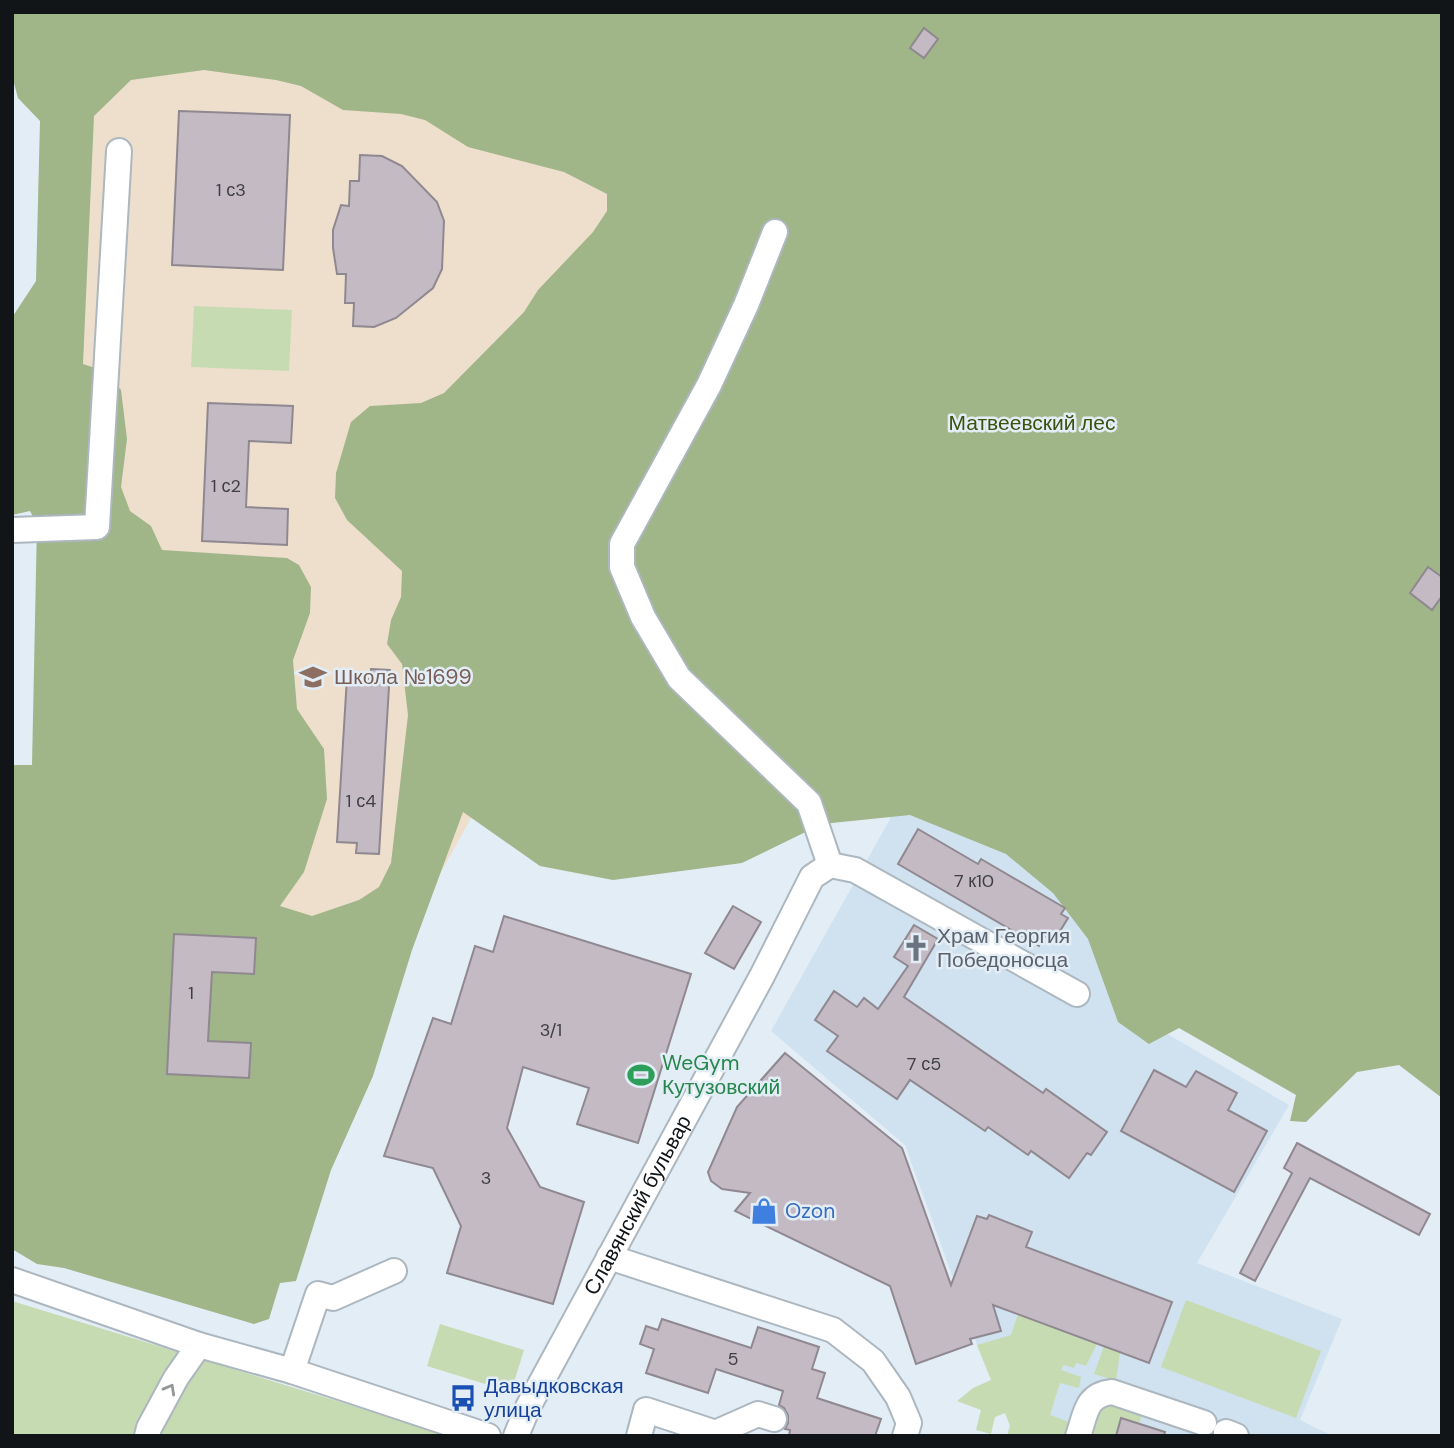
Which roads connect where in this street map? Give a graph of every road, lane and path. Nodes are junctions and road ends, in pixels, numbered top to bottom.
1 (119, 151) dead end
2 (775, 232) dead end
3 (12, 530) edge
4 (830, 865) junction
5 (1077, 994) dead end
6 (609, 1257) junction
7 (394, 1271) dead end
8 (12, 1280) edge
9 (199, 1345) junction
10 (292, 1371) junction
11 (774, 1419) dead end
12 (1222, 1431) edge
13 (720, 1434) edge
14 (147, 1436) edge
15 (488, 1436) edge
16 (516, 1436) edge
17 (639, 1436) edge
18 (905, 1436) edge
19 (1078, 1436) edge

1 - 3 street
2 - 4 street
4 - 5 street
4 - 6 street, Славянский бульвар
6 - 16 street, Славянский бульвар
6 - 18 street
7 - 10 street
8 - 9 street
9 - 10 street
14 -> 9 street
10 - 15 street
11 - 13 street
12 - 19 street
13 - 17 street

